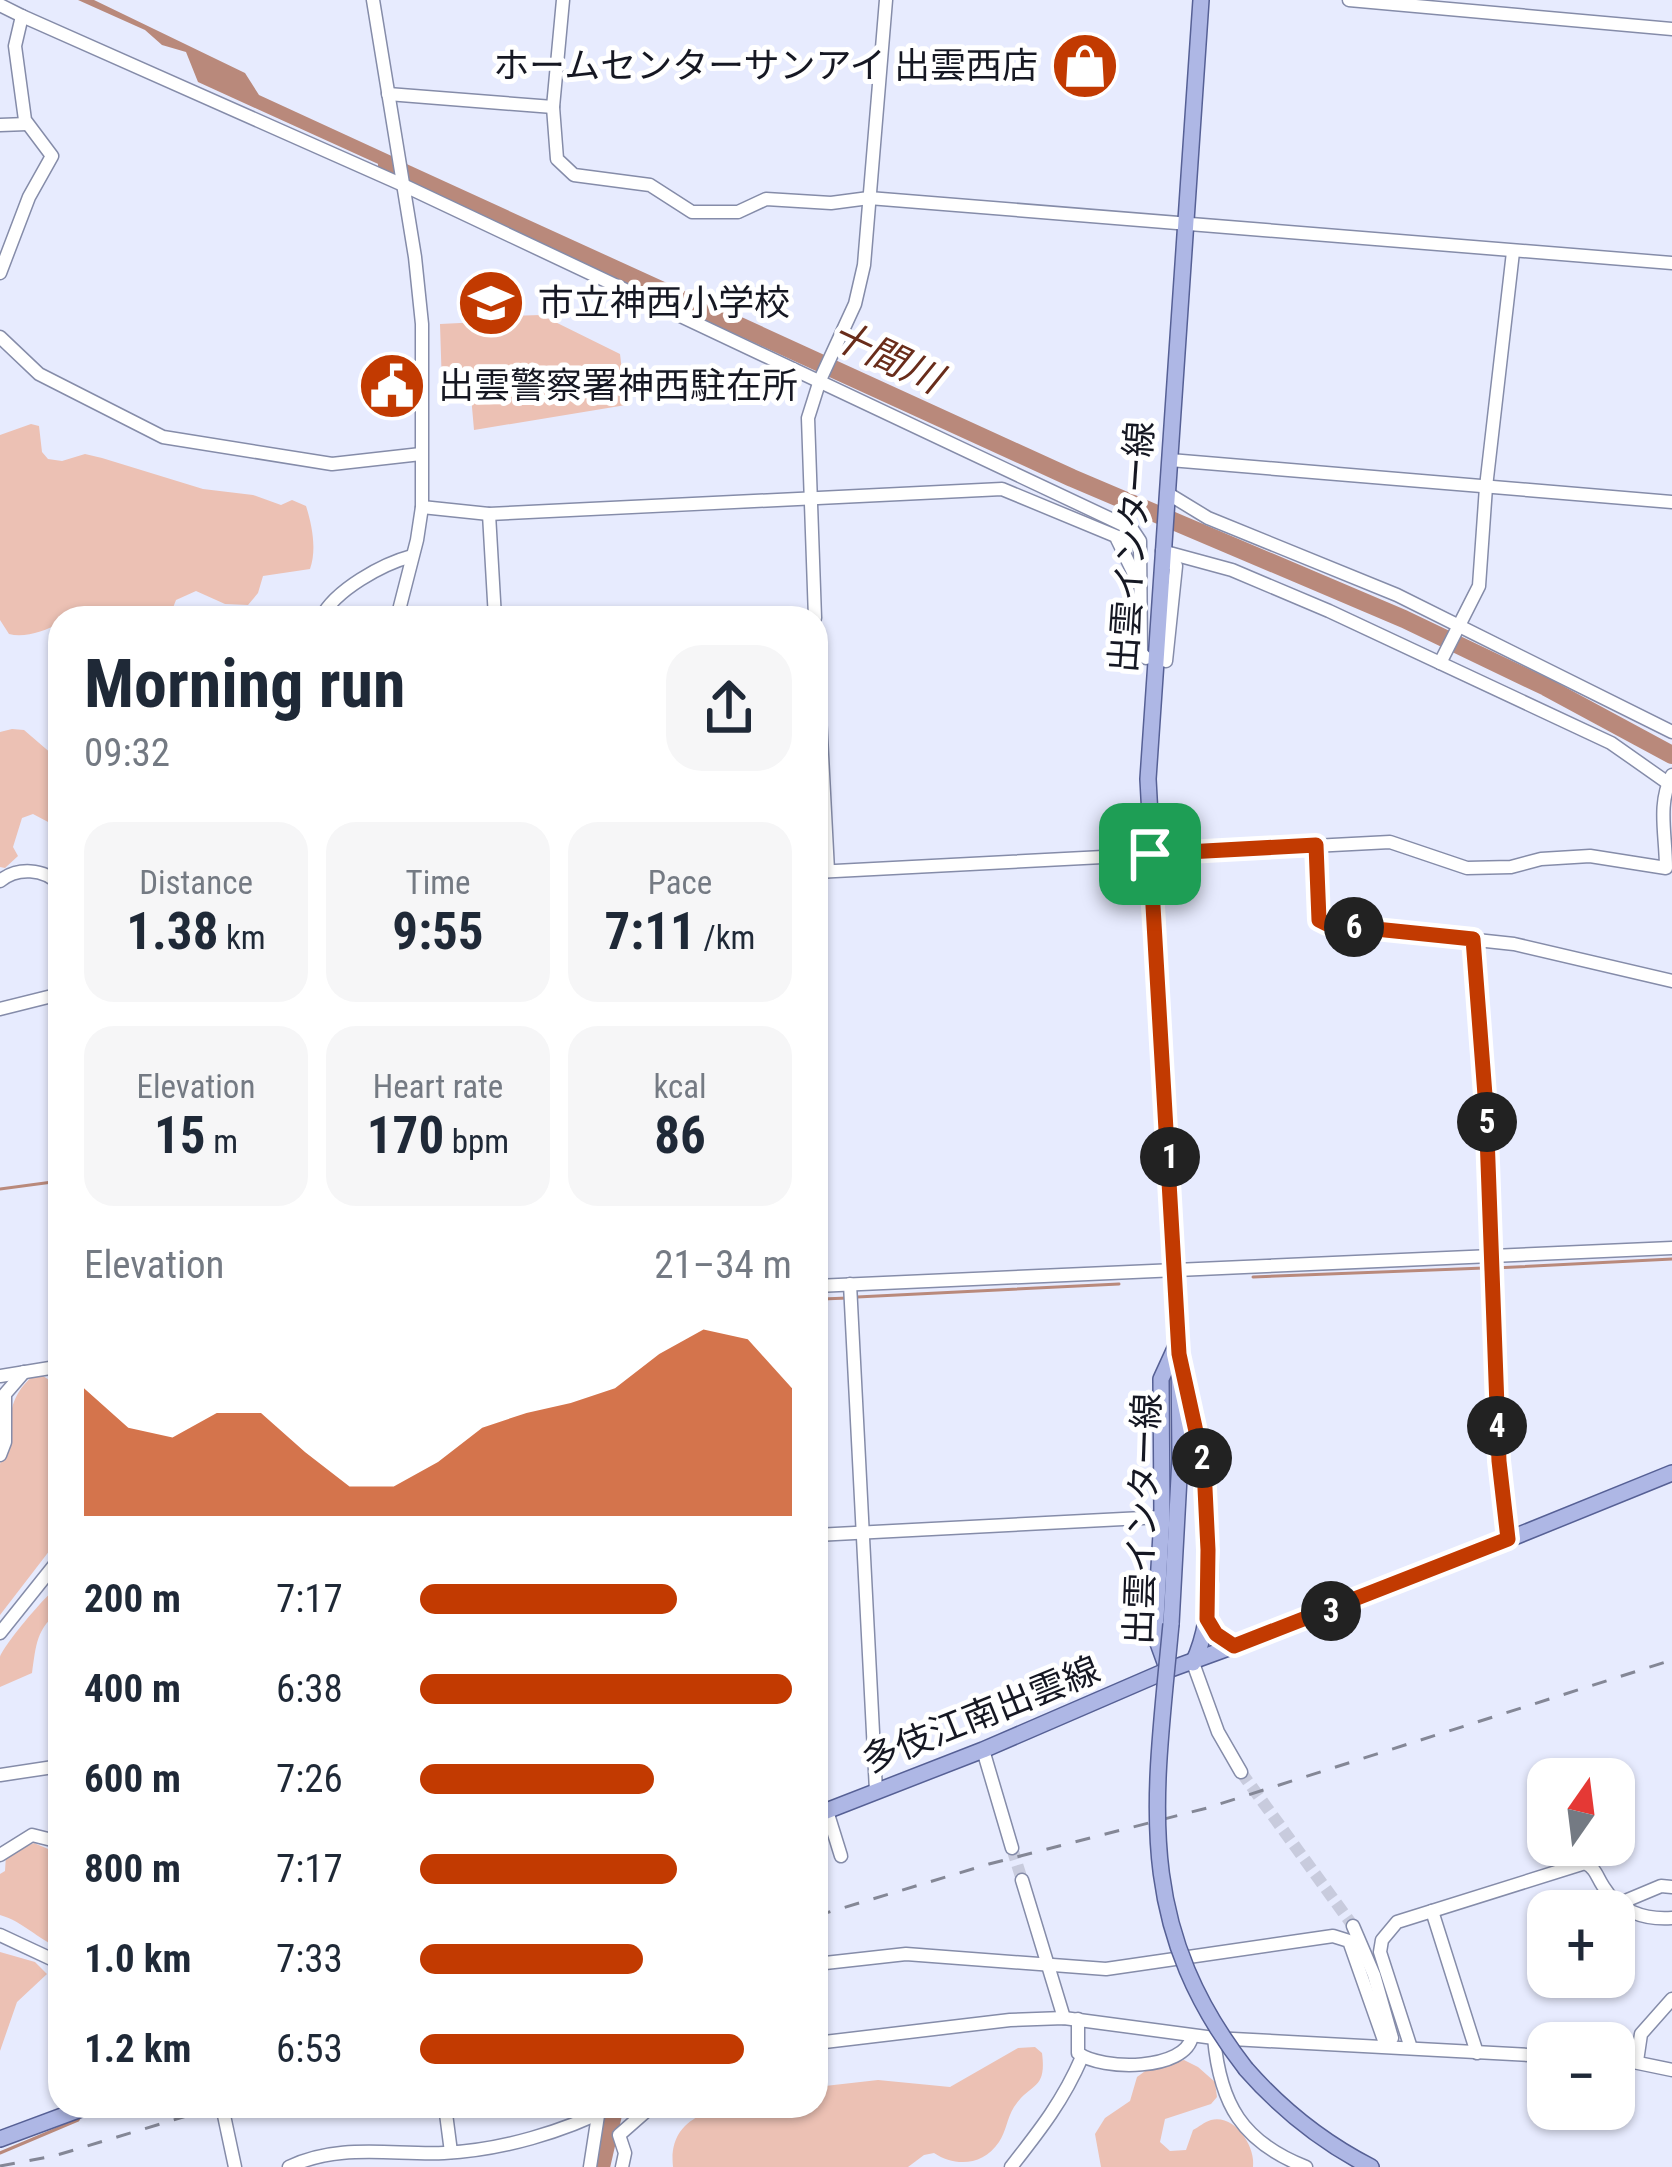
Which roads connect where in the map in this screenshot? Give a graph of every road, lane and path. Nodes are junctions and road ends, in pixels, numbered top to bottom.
1 (373, 0) edge
2 (563, 0) edge
3 (886, 0) edge
4 (1201, 0) edge
5 (1349, 0) edge
6 (0, 5) edge
7 (22, 16) junction
8 (1672, 29) edge
9 (388, 94) junction
10 (553, 107) junction
11 (27, 124) junction
12 (0, 125) edge
13 (402, 182) junction
14 (869, 198) junction
15 (1185, 225) junction
16 (1514, 252) junction
17 (1672, 263) edge
18 (0, 273) edge
19 (0, 337) edge
20 (820, 381) junction
21 (421, 454) junction
22 (1170, 460) junction
23 (1486, 487) junction
24 (1167, 497) junction
25 (809, 499) junction
26 (1672, 502) edge
27 (422, 507) junction
28 (489, 514) junction
29 (1112, 534) junction
30 (1130, 542) dead end
31 (1165, 552) junction
32 (412, 556) junction
33 (1141, 591) junction
34 (330, 606) edge
35 (400, 606) edge
36 (494, 606) edge
37 (814, 606) edge
38 (1457, 626) junction
39 (1146, 658) dead end
40 (1441, 660) junction
41 (1166, 661) dead end
42 (1672, 732) edge
43 (1669, 779) edge
44 (1316, 845) junction
45 (1150, 854) junction
46 (828, 872) edge
47 (48, 876) edge
48 (0, 881) edge
49 (1473, 939) junction
50 (1672, 981) edge
51 (48, 997) edge
52 (0, 1009) edge
53 (1672, 1248) edge
54 (1490, 1256) junction
55 (1177, 1268) junction
56 (850, 1284) junction
57 (828, 1285) edge
58 (1179, 1347) junction
59 (48, 1371) edge
60 (24, 1372) junction
61 (0, 1376) edge
62 (0, 1455) edge
63 (1672, 1473) edge
64 (1162, 1517) junction
65 (863, 1533) junction
66 (828, 1534) edge
67 (1508, 1539) junction
68 (48, 1573) edge
69 (1207, 1619) junction
70 (0, 1633) edge
71 (1234, 1646) junction
72 (1192, 1663) junction
73 (1168, 1670) junction
74 (983, 1750) junction
75 (48, 1768) edge
76 (1241, 1772) tunnel mouth
77 (0, 1775) edge
78 (876, 1790) junction
79 (828, 1810) edge
80 (828, 1828) edge
81 (48, 1839) edge
82 (1012, 1848) tunnel mouth
83 (0, 1855) edge
84 (841, 1856) dead end
85 (1022, 1880) tunnel mouth
86 (1672, 1886) edge
87 (1608, 1890) edge
88 (1635, 1897) edge
89 (1432, 1911) junction
90 (1635, 1912) edge
91 (1672, 1918) edge
92 (1353, 1926) tunnel mouth
93 (0, 1935) edge
94 (48, 1957) edge
95 (828, 1963) edge
96 (1048, 1966) junction
97 (1672, 1999) edge
98 (1071, 2019) junction
99 (1192, 2036) junction
100 (1214, 2038) junction
101 (828, 2042) edge
102 (1390, 2046) junction
103 (1411, 2048) junction
104 (1477, 2053) junction
105 (1527, 2055) edge
106 (1082, 2057) junction
107 (1637, 2061) joint
108 (1672, 2070) edge
109 (57, 2118) edge
110 (225, 2118) edge
111 (447, 2118) edge
112 (578, 2118) edge
113 (598, 2118) edge
114 (639, 2118) edge
115 (0, 2139) edge
116 (451, 2152) junction
117 (235, 2167) edge
118 (289, 2167) edge
119 (590, 2167) edge
120 (622, 2167) edge
121 (1011, 2167) edge
122 (1306, 2167) edge
123 (1370, 2167) edge

1 - 9 street
2 - 10 street
3 - 14 street
4 - 15 main road, 出雲インター線
5 - 8 street
6 - 7 street
7 - 11 street
7 - 13 street
9 - 10 street
9 - 13 street
10 - 14 street
11 - 12 street
11 - 18 street
13 - 20 street
13 - 21 street
14 - 15 street
14 - 20 street
15 - 16 street
15 - 22 main road, 出雲インター線
16 - 17 street
16 - 23 street
19 - 21 street
20 - 25 street
20 - 33 street
21 - 27 street
22 - 23 street
22 - 24 main road, 出雲インター線
23 - 26 street
23 - 38 street
24 - 31 main road, 出雲インター線
24 - 38 street
25 - 28 street
25 - 29 street
25 - 37 street
27 - 28 street
27 - 32 street
28 - 36 street
29 - 30 street
29 - 33 street
31 - 40 street
31 - 41 street
31 - 45 main road, 出雲インター線
32 - 34 street
32 - 35 street
33 - 39 street
38 - 40 street
38 - 42 street
40 - 43 street
43 - 44 street
44 - 45 street
44 - 49 street
45 - 46 street
45 - 55 main road, 出雲インター線
47 - 48 street
49 - 50 street
49 - 54 street
51 - 52 street
53 - 54 street
54 - 55 street
54 - 67 street
55 - 56 street
55 - 58 main road, 出雲インター線
56 - 57 street
56 - 65 street
58 - 64 main road
58 - 69 main road
58 - 123 main road, 出雲インター線, bridge
59 - 60 street
60 - 61 street
60 - 62 street
63 - 67 main road, 多伎江南出雲線
64 - 65 street
64 - 73 main road
65 - 66 street
65 - 78 street
67 - 71 main road, 多伎江南出雲線
68 - 70 street
69 - 71 main road
69 - 72 main road
71 - 72 main road, 多伎江南出雲線
72 - 73 main road, 多伎江南出雲線
72 - 76 street
73 - 74 main road, 多伎江南出雲線
74 - 78 main road, 多伎江南出雲線
74 - 82 street
75 - 77 street
78 - 79 main road, 多伎江南出雲線
80 - 84 street
81 - 83 street
85 - 96 street
86 - 88 street
87 - 89 street
89 - 103 street
89 - 104 street
90 - 91 street
92 - 102 street
93 - 94 street
95 - 96 street
96 - 98 street
96 - 102 street
97 - 107 street
98 - 99 street
98 - 101 street
98 - 106 street
99 - 100 street
99 - 106 street
100 - 102 street
100 - 122 street
102 - 103 street
103 - 104 street
104 - 105 street
106 - 121 street
107 - 108 street
109 - 115 main road
110 - 117 street
111 - 116 street
112 - 116 street
113 - 119 street
114 - 120 street
116 - 118 street

